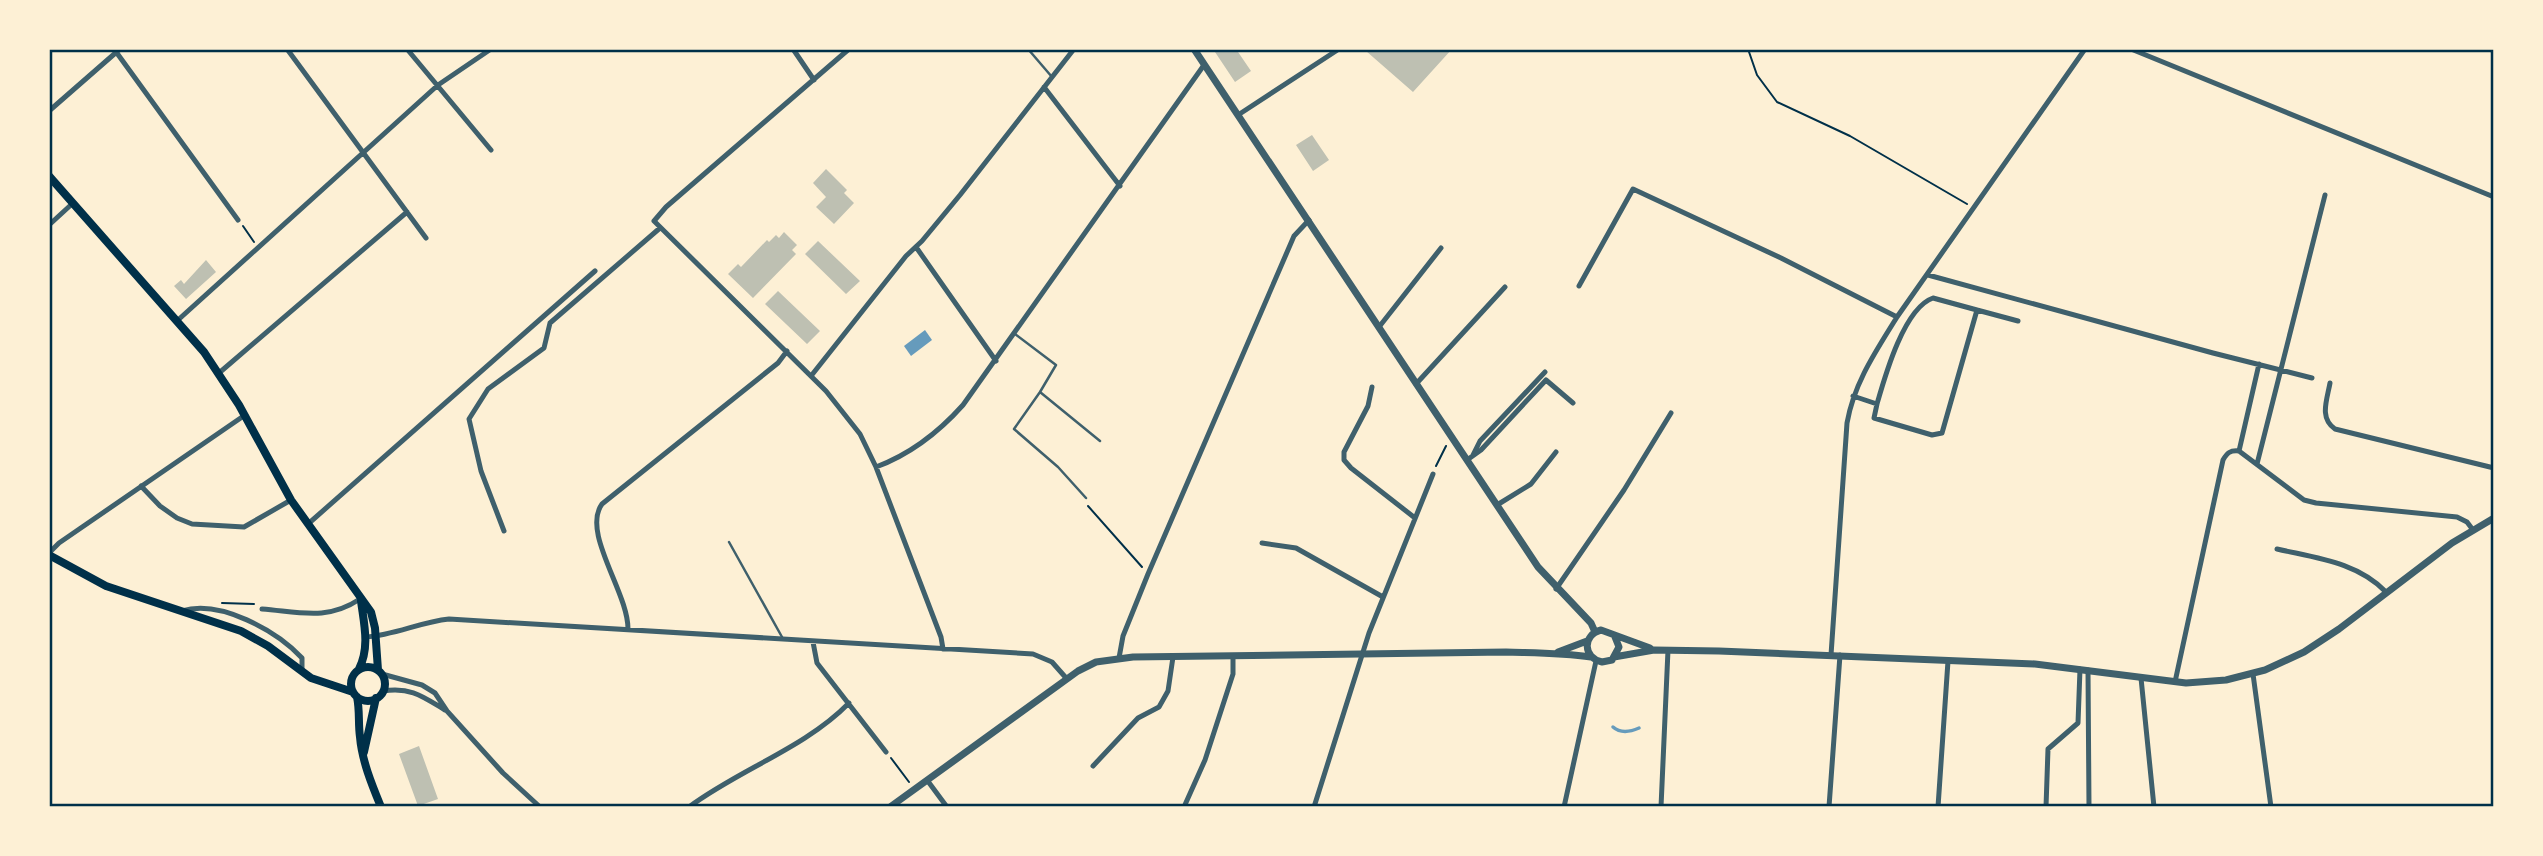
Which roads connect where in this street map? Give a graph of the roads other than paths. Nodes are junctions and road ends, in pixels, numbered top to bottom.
1 (287, 49) edge
2 (407, 49) edge
3 (491, 49) edge
4 (793, 49) edge
5 (849, 49) edge
6 (1028, 49) edge
7 (1074, 49) edge
8 (1194, 49) edge
9 (1339, 49) edge
10 (2085, 49) edge
11 (2131, 49) edge
12 (117, 50) edge
13 (1204, 65) junction
14 (1052, 77) junction
15 (814, 80) junction
16 (438, 85) junction
17 (1044, 87) junction
18 (49, 111) edge
19 (1238, 115) junction
20 (491, 150) dead end
21 (363, 154) junction
22 (49, 176) edge
23 (1120, 186) junction
24 (2325, 195) dead end
25 (2494, 197) edge
26 (73, 203) junction
27 (407, 212) junction
28 (238, 220) road end
29 (1308, 220) junction
30 (49, 225) edge
31 (660, 228) junction
32 (426, 238) dead end
33 (916, 247) junction
34 (1441, 248) dead end
35 (594, 271) dead end
36 (1928, 275) junction
37 (1579, 286) dead end
38 (1505, 287) dead end
39 (1977, 310) junction
40 (1897, 317) junction
41 (178, 320) junction
42 (2018, 321) dead end
43 (1379, 327) junction
44 (1015, 334) junction
45 (786, 351) junction
46 (996, 360) junction
47 (2259, 365) junction
48 (2280, 370) junction
49 (1545, 372) dead end
50 (219, 373) junction
51 (811, 376) junction
52 (2312, 378) dead end
53 (2330, 383) dead end
54 (1416, 384) junction
55 (1372, 387) dead end
56 (1040, 392) junction
57 (1853, 396) junction
58 (1573, 403) dead end
59 (1878, 404) junction
60 (1671, 413) dead end
61 (245, 415) junction
62 (1100, 441) dead end
63 (2239, 451) junction
64 (1556, 452) dead end
65 (1470, 457) junction
66 (2257, 464) junction
67 (876, 467) junction
68 (2494, 468) edge
69 (1433, 474) road end
70 (141, 486) junction
71 (1086, 498) road end
72 (291, 500) junction
73 (1497, 505) junction
74 (1415, 518) junction
75 (2494, 518) edge
76 (308, 524) junction
77 (503, 530) dead end
78 (2473, 530) junction
79 (729, 542) dead end
80 (1262, 543) dead end
81 (2277, 549) dead end
82 (49, 554) edge
83 (1556, 589) junction
84 (2386, 592) junction
85 (1383, 597) junction
86 (360, 598) junction
87 (262, 609) road end
88 (182, 611) junction
89 (628, 630) junction
90 (1595, 632) junction
91 (376, 636) junction
92 (366, 637) junction
93 (1615, 637) junction
94 (784, 640) junction
95 (1587, 641) junction
96 (813, 642) junction
97 (943, 649) junction
98 (1654, 650) junction
99 (1668, 650) junction
100 (1558, 652) junction
101 (1364, 654) junction
102 (1831, 655) junction
103 (1840, 655) junction
104 (1233, 656) junction
105 (1173, 657) junction
106 (1614, 657) junction
107 (1119, 658) junction
108 (1593, 659) junction
109 (1948, 661) junction
110 (359, 669) junction
111 (2084, 670) junction
112 (302, 672) junction
113 (380, 672) junction
114 (2253, 674) junction
115 (2141, 678) junction
116 (1067, 679) junction
117 (2175, 682) junction
118 (383, 691) junction
119 (355, 695) junction
120 (376, 698) junction
121 (849, 703) junction
122 (447, 712) junction
123 (886, 752) road end
124 (363, 754) junction
125 (1093, 766) dead end
126 (927, 780) junction
127 (381, 807) edge
128 (540, 807) edge
129 (689, 807) edge
130 (890, 807) edge
131 (947, 807) edge
132 (1184, 807) edge
133 (1314, 807) edge
134 (1564, 807) edge
135 (1661, 807) edge
136 (1829, 807) edge
137 (1938, 807) edge
138 (2046, 807) edge
139 (2089, 807) edge
140 (2154, 807) edge
141 (2272, 807) edge

1 - 21 street
2 - 16 street
3 - 16 street
4 - 15 street
5 - 15 street
6 - 14 lane
7 - 14 street
8 - 13 street
9 - 19 street
10 - 36 street
11 - 25 street
12 - 18 street
12 - 28 street
13 - 19 street
13 - 23 street
14 - 17 street
15 - 31 street
16 - 20 street
16 - 21 street
17 - 23 street
17 - 33 street
19 - 29 street
21 - 27 street
21 - 41 street
22 - 26 main road
23 - 44 street
24 - 48 street
26 - 30 street
26 - 41 main road
27 - 32 street
27 - 50 street
29 - 43 street
29 - 107 street
31 - 45 street
31 - 77 street
33 - 46 street
33 - 51 street
34 - 43 street
35 - 76 street
36 - 40 street
36 - 47 street
37 - 40 street
38 - 54 street
39 - 42 street
39 - 59 street
39 - 59 street
40 - 57 street
41 - 50 main road
43 - 54 street
44 - 46 street
44 - 56 lane
45 - 51 street
45 - 89 street
46 - 67 street
47 - 48 street
47 - 63 street
48 - 52 street
48 - 66 street
49 - 65 street
50 - 61 main road
51 - 67 street
53 - 68 street
54 - 65 street
55 - 74 street
56 - 62 lane
56 - 71 lane
57 - 59 street
57 - 102 street
58 - 65 street
60 - 83 street
61 - 70 street
61 - 72 main road
63 - 66 street
63 - 117 street
64 - 73 street
65 - 73 street
66 - 78 street
67 - 97 street
69 - 74 street
70 - 72 street
70 - 82 street
72 - 76 main road
73 - 83 street
74 - 85 street
75 - 78 street
76 - 86 main road
78 - 84 street
79 - 94 lane
80 - 85 street
81 - 84 street
82 - 88 main road
83 - 90 street
84 - 114 street
85 - 101 street
86 - 87 street
86 - 91 main road
86 - 92 main road
88 - 112 main road
88 - 112 street
89 - 91 street
89 - 94 street
90 - 93 street
90 - 95 street
91 - 92 street
91 - 113 main road
92 - 110 main road
93 - 98 street
93 - 106 street
94 - 96 street
95 - 100 street
95 - 108 street
96 - 97 street
96 - 121 street
97 - 116 street
98 - 99 street
98 - 106 street
99 - 102 street
99 - 135 street
100 - 101 street
100 - 108 street
101 - 104 street
101 - 133 street
102 - 103 street
103 - 109 street
103 - 136 street
104 - 105 street
104 - 132 street
105 - 107 street
105 - 125 street
106 - 108 street
107 - 116 street
108 - 134 street
109 - 111 street
109 - 137 street
110 - 113 main road
110 - 119 main road
111 - 115 street
111 - 138 street
111 - 139 street
112 - 119 main road
113 - 118 main road
113 - 122 street
114 - 117 street
114 - 141 street
115 - 117 street
115 - 140 street
116 - 126 street
118 - 120 main road
118 - 122 street
119 - 120 main road
119 - 124 main road
120 - 124 main road
121 - 123 street
121 - 129 street
122 - 128 street
124 - 127 main road
126 - 130 street
126 - 131 street

